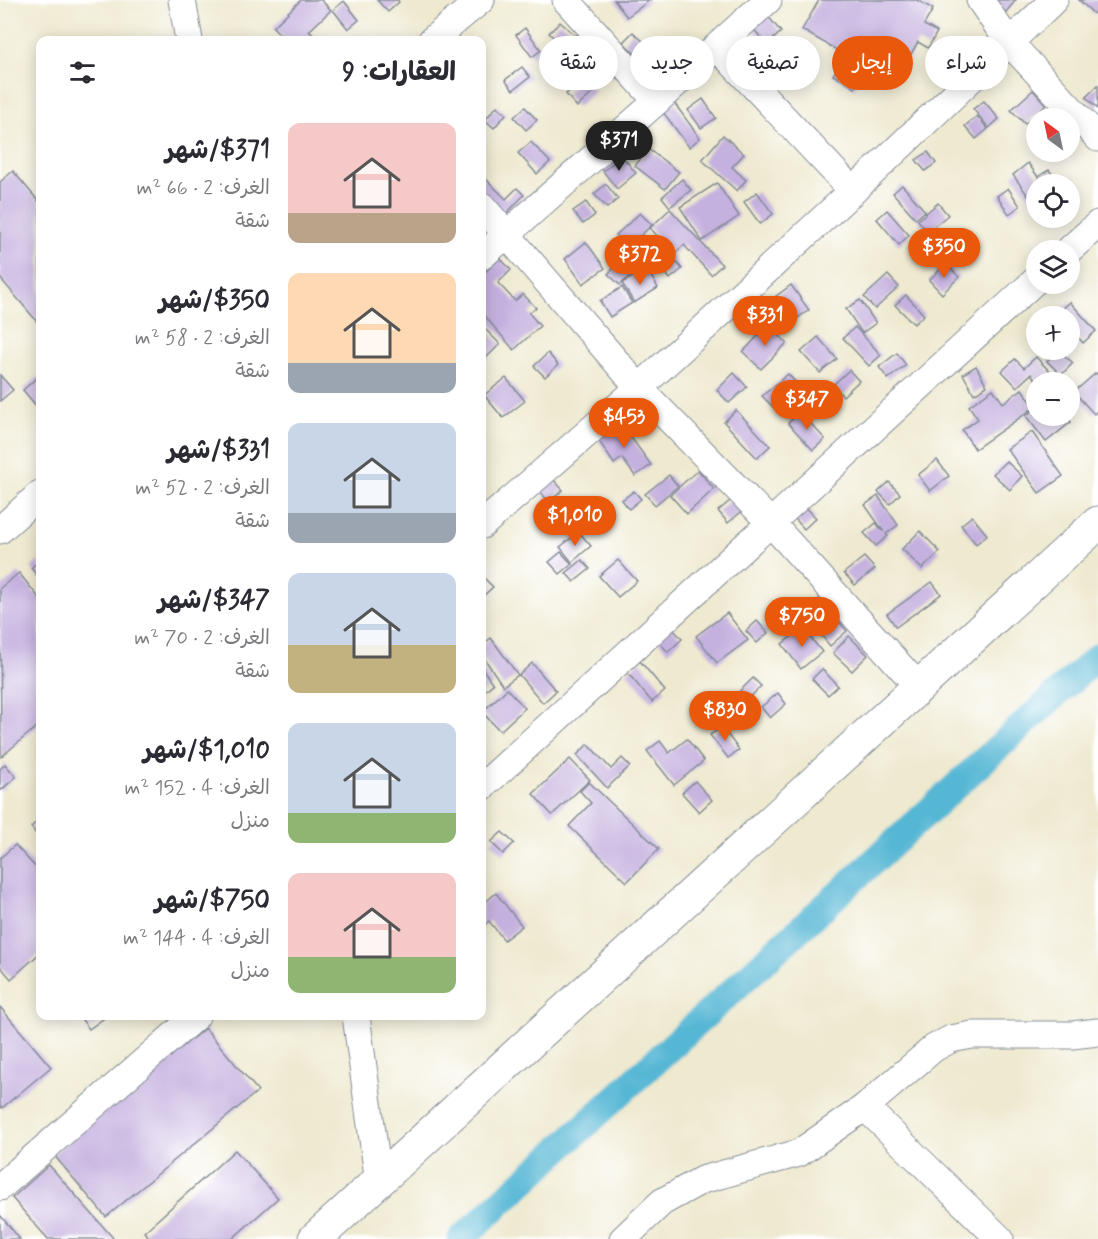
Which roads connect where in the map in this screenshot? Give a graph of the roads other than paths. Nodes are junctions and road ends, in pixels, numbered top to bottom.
1 (481, 0) edge
2 (566, 0) edge
3 (768, 0) edge
4 (980, 0) edge
5 (1054, 0) edge
6 (437, 36) edge
7 (1005, 36) edge
8 (1008, 41) joint
9 (717, 47) junction
10 (957, 90) edge
11 (657, 101) junction
12 (1098, 138) edge
13 (853, 191) junction
14 (486, 210) edge
15 (1098, 224) edge
16 (507, 234) junction
17 (1080, 240) edge
18 (486, 252) edge
19 (1026, 289) edge
20 (639, 388) junction
21 (36, 498) edge
22 (486, 522) edge
23 (771, 523) junction
24 (1098, 523) edge
25 (0, 530) edge
26 (918, 686) junction
27 (486, 783) edge
28 (191, 1020) edge
29 (357, 1020) edge
30 (1098, 1032) edge
31 (865, 1107) junction
32 (379, 1183) junction
33 (0, 1187) edge
34 (315, 1239) edge
35 (622, 1239) edge
36 (1000, 1239) edge

1 - 6 street
2 - 11 street
3 - 9 street
4 - 7 street
5 - 8 street
8 - 12 street
9 - 11 street
9 - 13 street
10 - 13 street
11 - 16 street
13 - 20 street
14 - 16 street
15 - 17 street
16 - 18 street
16 - 20 street
19 - 23 street
20 - 22 street
20 - 23 street
21 - 25 street
23 - 26 street
23 - 27 street
24 - 26 street
26 - 32 street
28 - 33 street
29 - 32 street
30 - 31 street
31 - 35 street
31 - 36 street
32 - 34 street

